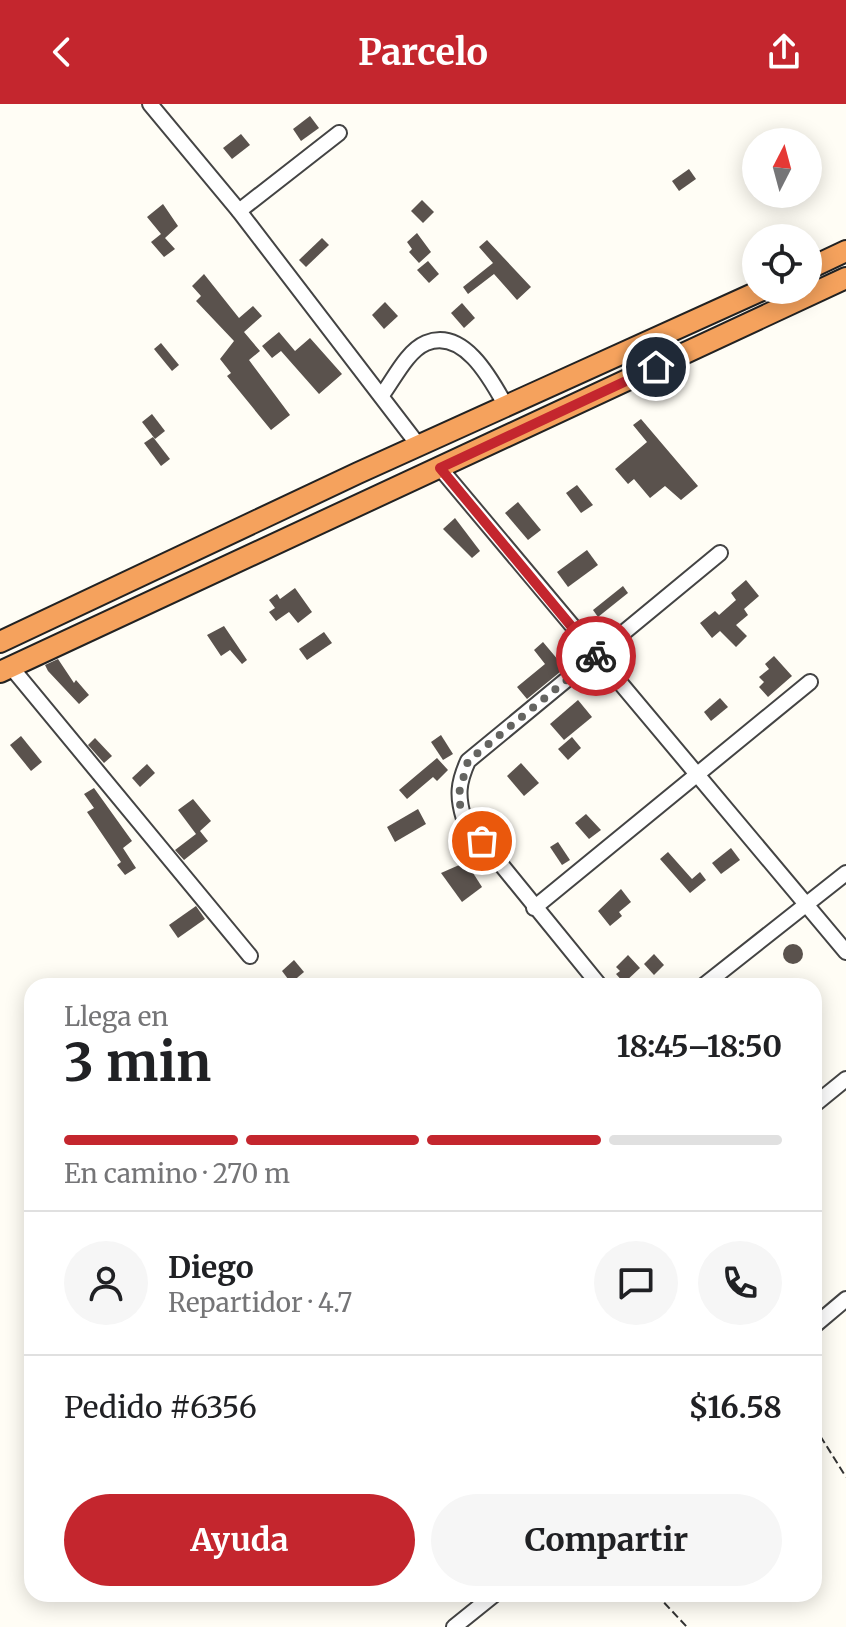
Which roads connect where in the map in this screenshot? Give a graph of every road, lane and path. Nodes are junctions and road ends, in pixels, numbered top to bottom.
1 (150, 104) edge
2 (339, 133) dead end
3 (239, 211) junction
4 (846, 251) edge
5 (822, 262) edge
6 (846, 278) edge
7 (742, 299) edge
8 (382, 395) junction
9 (507, 408) junction
10 (419, 446) junction
11 (440, 468) junction
12 (720, 553) dead end
13 (0, 642) edge
14 (597, 655) junction
15 (6, 670) edge
16 (810, 682) dead end
17 (698, 776) junction
18 (846, 873) edge
19 (807, 906) junction
20 (534, 908) junction
21 (846, 952) edge
22 (250, 956) dead end
23 (593, 978) edge
24 (713, 978) edge
25 (846, 1079) edge
26 (822, 1098) edge
27 (846, 1299) edge
28 (822, 1319) edge
29 (822, 1439) edge
30 (846, 1477) edge
31 (485, 1602) edge
32 (664, 1602) edge
33 (454, 1627) edge
34 (687, 1627) edge

1 - 3 street
2 - 3 street
3 - 8 street
4 - 5 highway
6 - 11 highway
7 - 9 highway
8 - 9 street
8 - 10 street
9 - 10 highway
10 - 13 highway
11 - 14 street
11 - 15 highway
12 - 14 street
14 - 17 street
14 - 20 street
15 - 22 street
16 - 17 street
17 - 19 street
17 - 20 street
18 - 19 street
19 - 21 street
19 - 24 street
20 - 23 street
25 - 26 street
27 - 28 street
29 - 30 path
31 - 33 street
32 - 34 path

